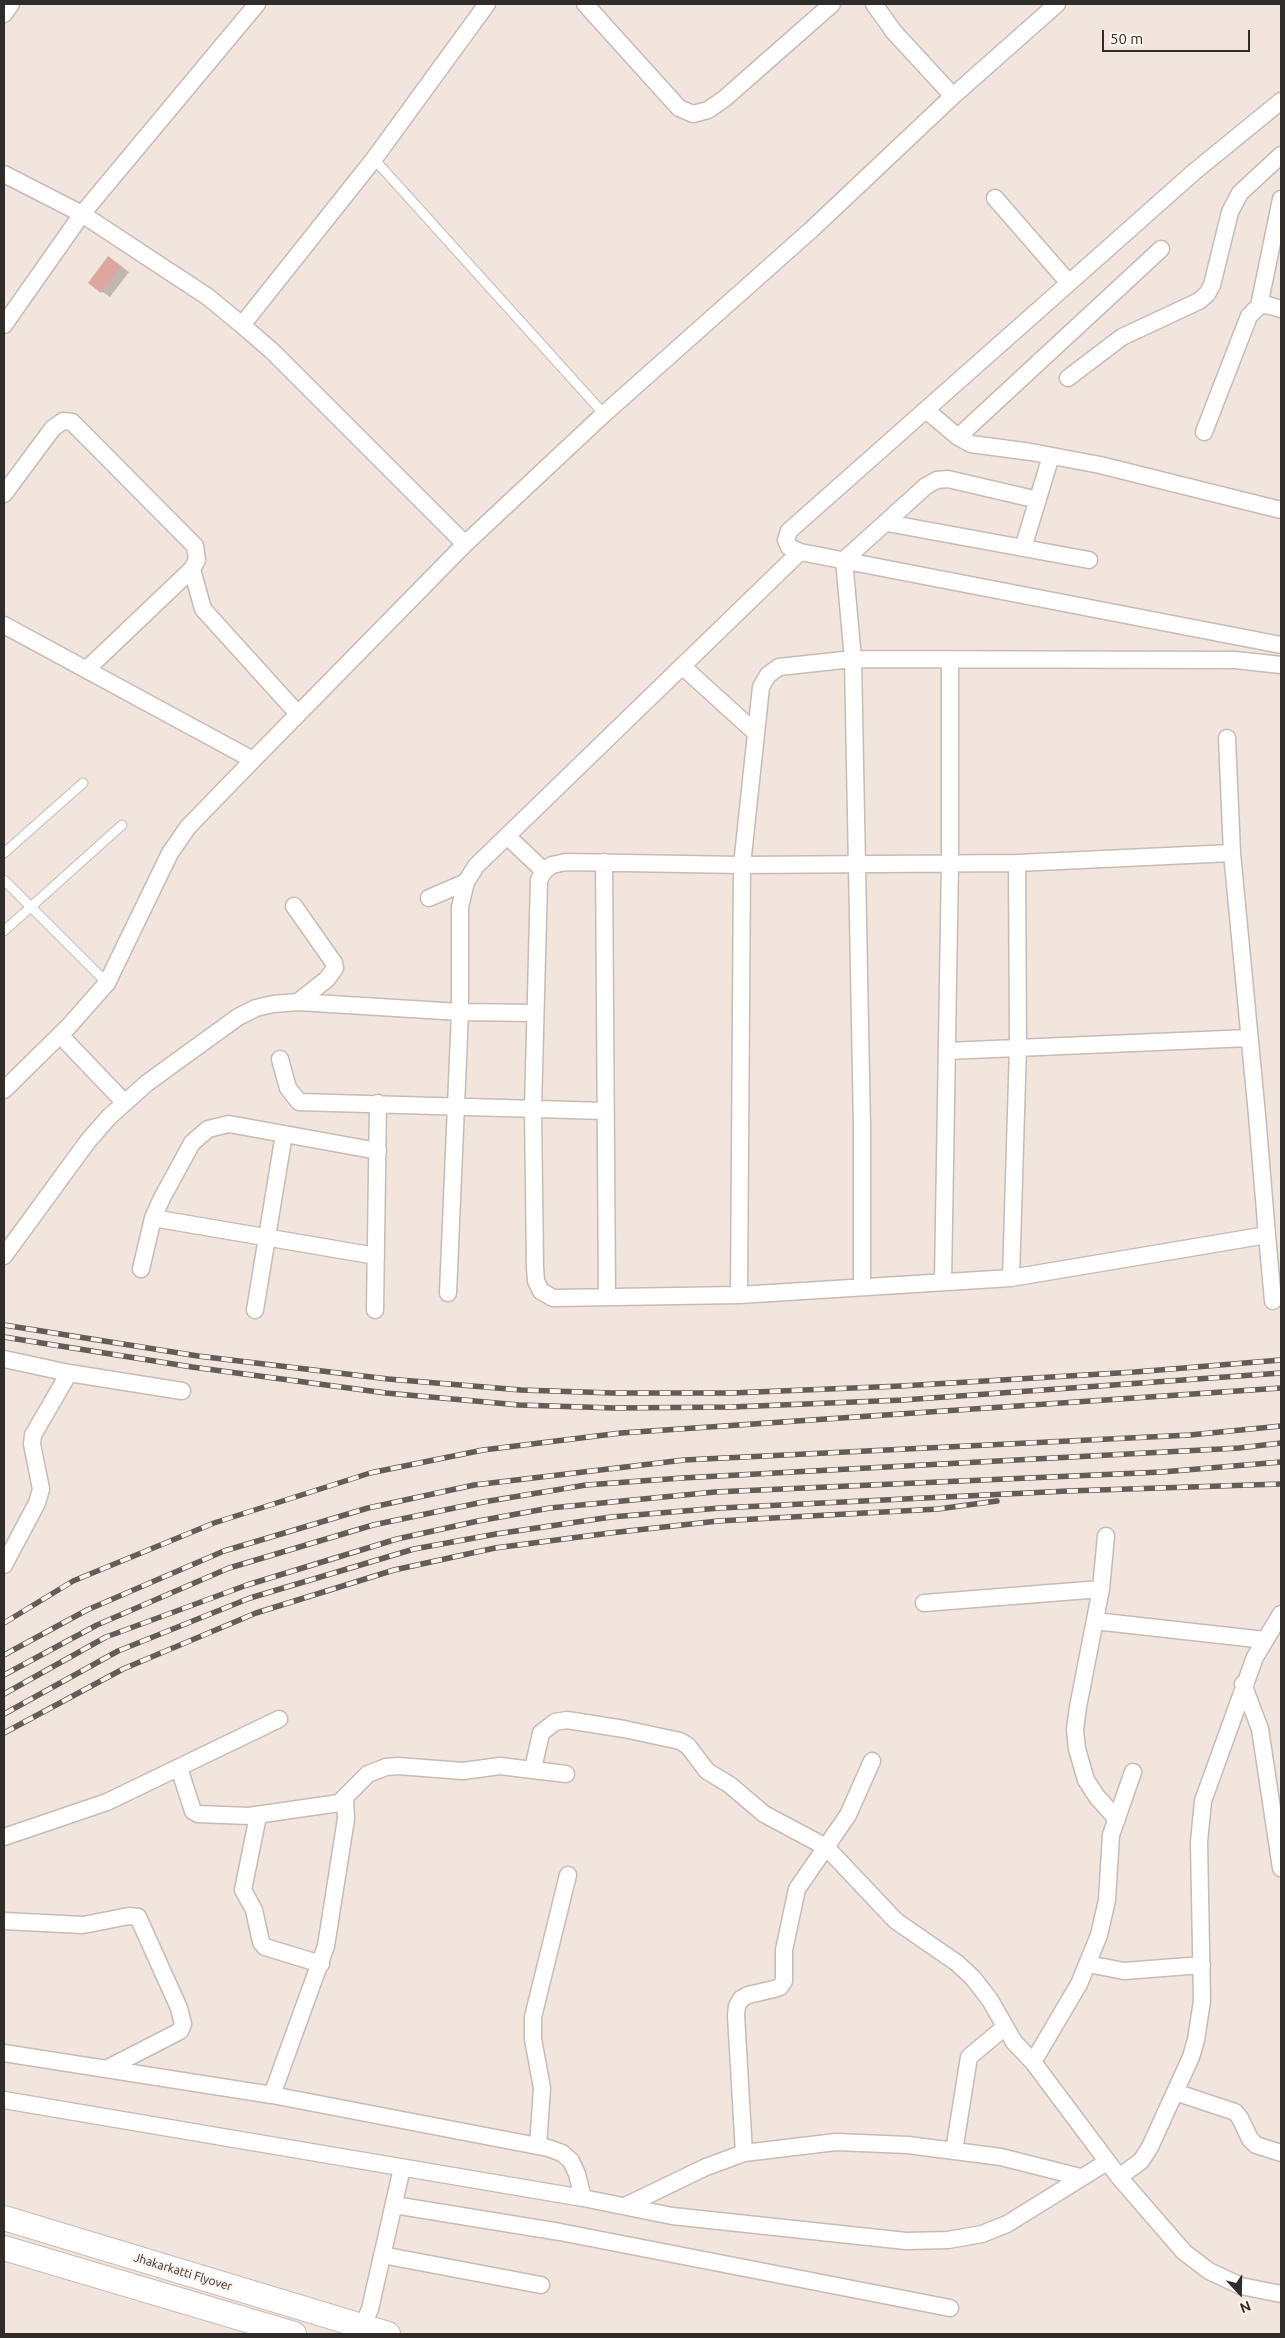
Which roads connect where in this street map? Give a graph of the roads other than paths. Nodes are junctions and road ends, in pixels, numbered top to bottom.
1 (11, 4) edge
2 (257, 4) edge
3 (487, 4) edge
4 (585, 4) edge
5 (832, 4) edge
6 (874, 4) edge
7 (1057, 4) edge
8 (4, 14) edge
9 (953, 96) junction
10 (1281, 101) edge
11 (1281, 155) edge
12 (374, 159) junction
13 (4, 174) edge
14 (995, 198) dead end
15 (1281, 199) edge
16 (82, 214) junction
17 (1161, 249) dead end
18 (1068, 283) junction
19 (1259, 306) junction
20 (1281, 309) edge
21 (4, 325) edge
22 (242, 325) junction
23 (1068, 378) dead end
24 (926, 410) junction
25 (604, 414) junction
26 (1204, 432) dead end
27 (958, 437) junction
28 (1051, 456) junction
29 (4, 494) edge
30 (1038, 500) junction
31 (1281, 510) edge
32 (887, 523) junction
33 (465, 544) junction
34 (1023, 548) junction
35 (800, 552) junction
36 (844, 560) junction
37 (1089, 560) dead end
38 (192, 569) junction
39 (4, 625) edge
40 (1281, 645) edge
41 (853, 659) junction
42 (950, 660) junction
43 (1281, 665) edge
44 (682, 666) junction
45 (87, 669) junction
46 (298, 714) junction
47 (756, 732) junction
48 (1227, 738) dead end
49 (253, 760) junction
50 (83, 783) dead end
51 (122, 825) dead end
52 (507, 836) junction
53 (4, 852) edge
54 (1232, 853) junction
55 (604, 862) junction
56 (950, 863) junction
57 (1017, 863) junction
58 (857, 864) junction
59 (742, 865) junction
60 (544, 871) junction
61 (4, 880) edge
62 (466, 882) junction
63 (429, 898) dead end
64 (294, 906) dead end
65 (31, 908) junction
66 (4, 931) edge
67 (107, 983) junction
68 (298, 1002) junction
69 (460, 1012) junction
70 (535, 1014) junction
71 (60, 1035) junction
72 (1249, 1038) junction
73 (1018, 1047) junction
74 (947, 1052) junction
75 (280, 1059) dead end
76 (4, 1090) edge
77 (124, 1102) junction
78 (378, 1103) junction
79 (456, 1106) junction
80 (533, 1109) junction
81 (605, 1111) junction
82 (284, 1134) junction
83 (378, 1151) junction
84 (153, 1218) junction
85 (1267, 1235) junction
86 (267, 1239) junction
87 (4, 1256) edge
88 (376, 1256) junction
89 (141, 1269) dead end
90 (1011, 1278) junction
91 (943, 1281) junction
92 (862, 1287) junction
93 (448, 1293) dead end
94 (739, 1294) junction
95 (608, 1296) junction
96 (1273, 1301) dead end
97 (255, 1310) dead end
98 (376, 1310) dead end
99 (4, 1359) edge
100 (69, 1373) junction
101 (182, 1390) dead end
102 (1106, 1536) dead end
103 (5, 1561) edge
104 (1101, 1589) junction
105 (924, 1603) dead end
106 (1281, 1614) edge
107 (1096, 1621) junction
108 (1264, 1640) junction
109 (1244, 1684) junction
110 (279, 1719) dead end
111 (872, 1761) dead end
112 (179, 1768) junction
113 (533, 1769) junction
114 (1133, 1772) dead end
115 (566, 1774) dead end
116 (345, 1800) junction
117 (258, 1816) junction
118 (1117, 1819) junction
119 (4, 1837) edge
120 (826, 1847) junction
121 (1281, 1868) edge
122 (568, 1875) dead end
123 (4, 1921) edge
124 (321, 1964) junction
125 (1088, 1964) junction
126 (1202, 1965) junction
127 (1005, 2027) junction
128 (4, 2053) edge
129 (1033, 2062) junction
130 (106, 2069) junction
131 (1175, 2092) junction
132 (272, 2095) junction
133 (4, 2100) edge
134 (538, 2146) junction
135 (954, 2151) junction
136 (744, 2153) junction
137 (1281, 2154) edge
138 (1107, 2162) junction
139 (402, 2168) junction
140 (1080, 2176) junction
141 (1119, 2177) junction
142 (583, 2198) junction
143 (394, 2205) junction
144 (625, 2206) junction
145 (4, 2218) edge
146 (4, 2248) edge
147 (382, 2255) junction
148 (541, 2285) dead end
149 (1281, 2294) edge
150 (950, 2308) dead end
151 (361, 2330) edge
152 (294, 2334) edge
153 (388, 2334) edge

1 - 8 street
2 - 16 street
3 - 12 street
4 - 5 street
6 - 9 street
7 - 9 street
9 - 25 street
10 - 18 street
11 - 23 street
12 - 22 street
12 - 25 lane
13 - 16 street
14 - 18 street
15 - 19 street
16 - 21 street
16 - 22 street
17 - 27 street
18 - 24 street
19 - 20 street
19 - 26 street
22 - 33 street
24 - 27 street
24 - 35 street
25 - 33 street
27 - 28 street
28 - 30 street
28 - 31 street
29 - 38 street
30 - 32 street
30 - 34 street
32 - 34 street
32 - 36 street
33 - 46 street
34 - 37 street
35 - 36 street
35 - 44 street
36 - 40 street
36 - 41 street
38 - 45 street
38 - 46 street
39 - 45 street
41 - 42 street
41 - 47 street
41 - 58 street
42 - 43 street
42 - 56 street
44 - 47 street
44 - 52 street
45 - 49 street
46 - 49 street
47 - 59 street
48 - 54 street
49 - 67 street
50 - 53 lane
51 - 65 lane
52 - 60 street
52 - 62 street
54 - 57 street
54 - 72 street
55 - 59 street
55 - 60 street
55 - 81 street
56 - 57 street
56 - 58 street
56 - 74 street
57 - 73 street
58 - 59 street
58 - 92 street
59 - 94 street
60 - 70 street
61 - 65 lane
62 - 63 street
62 - 69 street
64 - 68 street
65 - 66 lane
65 - 67 lane
67 - 71 street
68 - 69 street
68 - 77 street
69 - 70 street
69 - 79 street
70 - 80 street
71 - 76 street
71 - 77 street
72 - 73 street
72 - 85 street
73 - 74 street
73 - 90 street
74 - 91 street
75 - 78 street
77 - 87 street
78 - 79 street
78 - 83 street
79 - 80 street
79 - 93 street
80 - 81 street
80 - 95 street
81 - 95 street
82 - 83 street
82 - 84 street
82 - 86 street
83 - 88 street
84 - 86 street
84 - 89 street
85 - 90 street
85 - 96 street
86 - 88 street
86 - 97 street
88 - 98 street
90 - 91 street
91 - 92 street
92 - 94 street
94 - 95 street
99 - 100 street
100 - 101 street
100 - 103 street
102 - 104 street
104 - 105 street
104 - 107 street
106 - 108 street
107 - 108 street
107 - 118 street
108 - 109 street
109 - 121 street
109 - 126 street
110 - 112 street
111 - 120 street
112 - 117 street
112 - 119 street
113 - 115 street
113 - 116 street
113 - 120 street
114 - 118 street
116 - 117 street
116 - 124 street
117 - 124 street
118 - 125 street
120 - 127 street
120 - 136 street
122 - 134 street
123 - 130 street
124 - 132 street
125 - 126 street
125 - 129 street
126 - 131 street
127 - 129 street
127 - 135 street
128 - 130 street
129 - 138 street
130 - 132 street
131 - 137 street
131 - 141 street
132 - 134 street
133 - 139 street
134 - 142 street
135 - 136 street
135 - 140 street
136 - 144 street
138 - 140 street
138 - 141 street
139 - 142 street
139 - 143 street
140 - 144 street
141 - 149 street
142 - 144 street
143 - 147 street
143 - 150 street
145 - 151 main road, Jhakarkatti Flyover
146 - 152 main road
147 - 148 street
147 - 151 street
151 - 153 main road, Jhakarkatti Flyover

